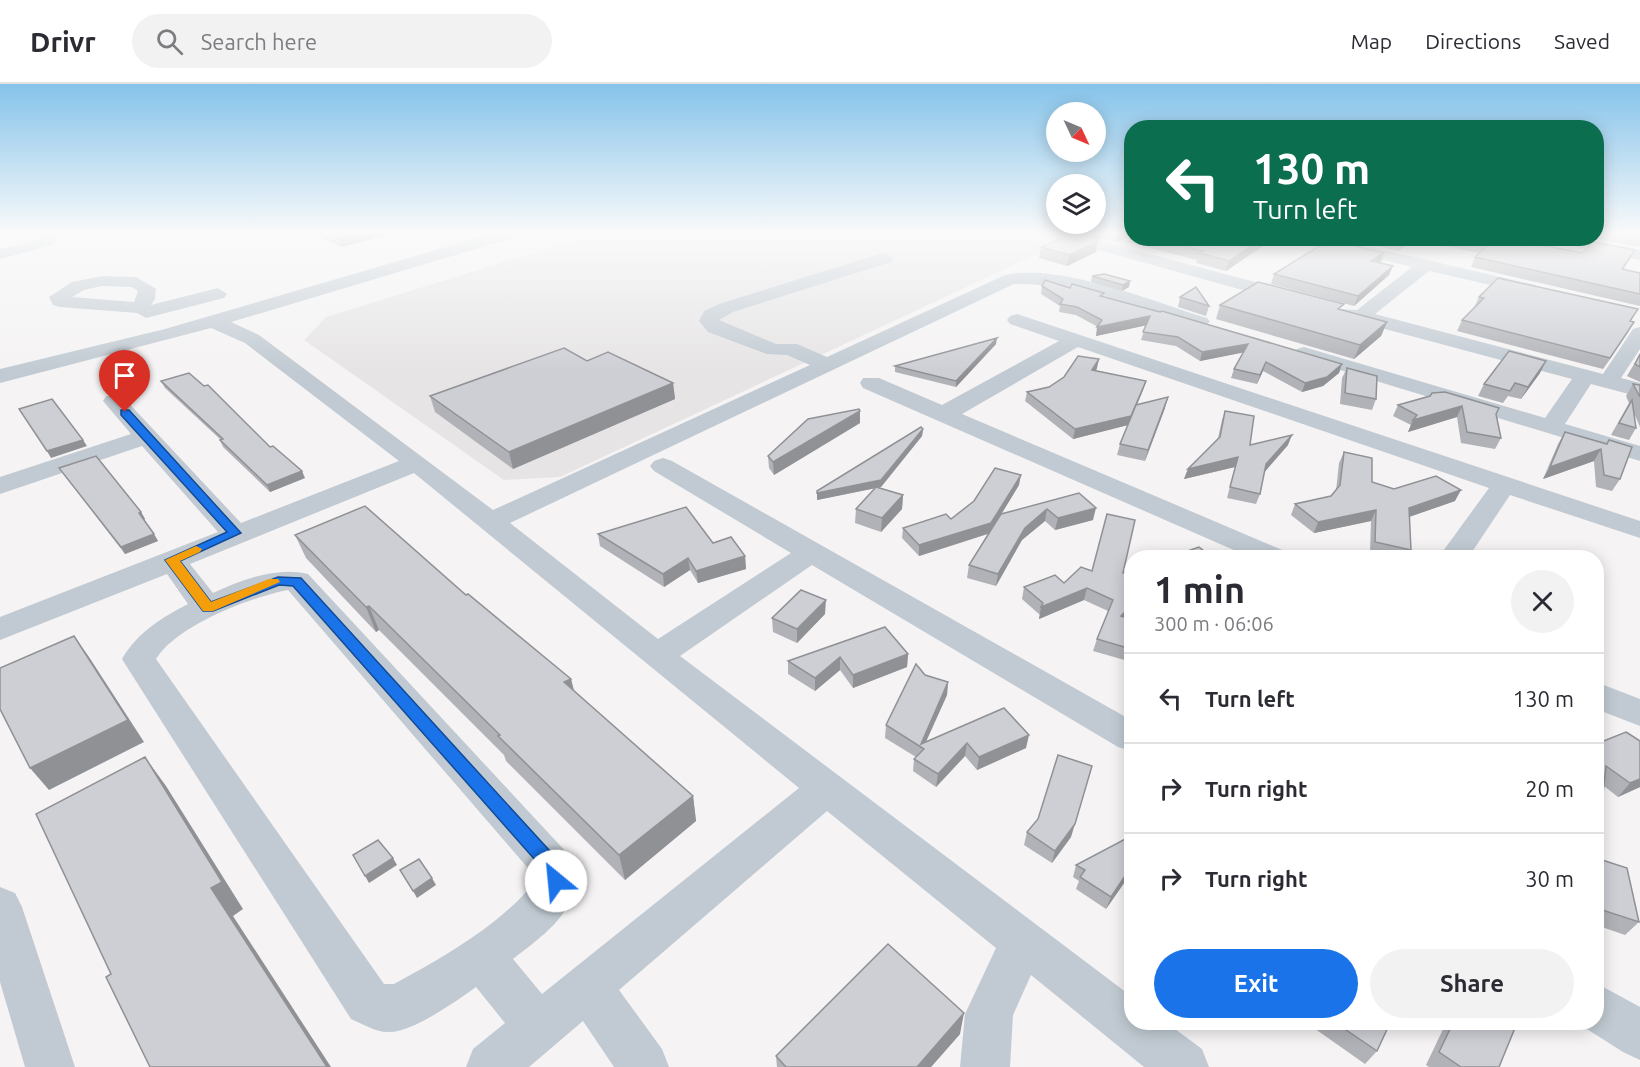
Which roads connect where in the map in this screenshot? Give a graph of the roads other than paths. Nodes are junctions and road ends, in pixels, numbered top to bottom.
1 (357, 279) edge
2 (819, 279) edge
3 (1012, 279) edge
4 (1045, 279) edge
5 (1185, 279) edge
6 (1222, 279) edge
7 (1407, 279) edge
8 (1486, 279) edge
9 (1178, 283) dead end
10 (1549, 293) edge
11 (218, 294) dead end
12 (1159, 294) dead end
13 (1305, 302) edge
14 (1140, 304) junction
15 (1327, 308) edge
16 (1359, 316) junction
17 (1017, 320) dead end
18 (1220, 328) edge
19 (242, 330) junction
20 (1640, 333) edge
21 (168, 334) junction
22 (1076, 340) junction
23 (1288, 349) edge
24 (819, 369) junction
25 (0, 376) edge
26 (1585, 376) junction
27 (1608, 382) junction
28 (871, 383) dead end
29 (1640, 390) edge
30 (114, 401) dead end
31 (944, 414) junction
32 (1551, 427) junction
33 (148, 436) junction
34 (1640, 454) edge
35 (417, 463) junction
36 (663, 466) dead end
37 (1504, 485) junction
38 (0, 486) edge
39 (490, 522) junction
40 (1640, 530) edge
41 (235, 533) junction
42 (1258, 550) edge
43 (1459, 550) edge
44 (813, 551) junction
45 (172, 560) junction
46 (208, 608) junction
47 (0, 629) edge
48 (657, 656) junction
49 (1604, 698) edge
50 (1640, 713) edge
51 (1124, 733) edge
52 (827, 788) junction
53 (0, 907) edge
54 (1023, 941) junction
55 (481, 957) junction
56 (588, 986) junction
57 (1604, 1012) edge
58 (1124, 1014) edge
59 (539, 1027) junction
60 (1146, 1030) edge
61 (1640, 1035) edge
62 (1164, 1043) edge
63 (50, 1067) edge
64 (491, 1067) edge
65 (644, 1067) edge
66 (985, 1067) edge

1 - 19 street
2 - 24 street
3 - 24 street
4 - 14 street
5 - 9 street
6 - 13 street
7 - 16 street
8 - 10 street
11 - 21 street
12 - 14 street
14 - 18 street
15 - 16 street
16 - 26 street
17 - 22 street
19 - 21 street
19 - 21 street
19 - 35 street
20 - 27 street
21 - 25 street
22 - 31 street
22 - 37 street
23 - 32 street
24 - 39 street
26 - 27 street
26 - 32 street
27 - 29 street
28 - 31 street
30 - 33 street
31 - 42 street
32 - 34 street
33 - 38 street
33 - 41 street
35 - 39 street
35 - 41 street
36 - 44 street
37 - 40 street
37 - 43 street
39 - 48 street
41 - 45 street
44 - 48 street
44 - 51 street
45 - 46 street
45 - 47 street
46 - 55 street
46 - 55 street
48 - 52 street
49 - 50 street
52 - 54 street
52 - 56 street
53 - 63 street
54 - 58 street
54 - 66 street
55 - 59 street
56 - 59 street
56 - 65 street
57 - 61 street
59 - 64 street
60 - 62 street

